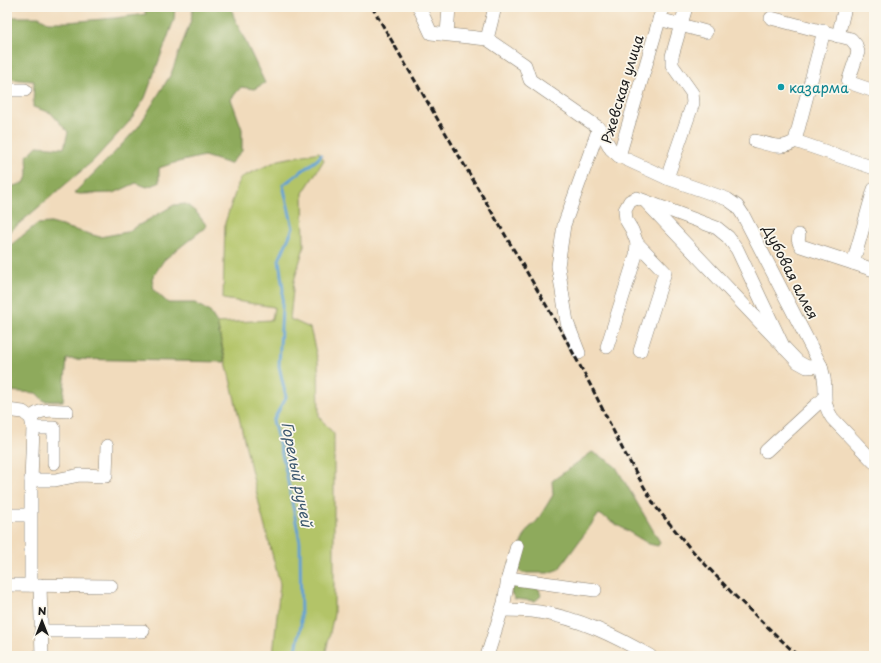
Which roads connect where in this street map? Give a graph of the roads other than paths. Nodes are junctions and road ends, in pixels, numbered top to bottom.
1 (419, 7) edge
2 (449, 7) edge
3 (495, 7) edge
4 (686, 7) edge
5 (845, 7) edge
6 (661, 13) edge
7 (771, 18) dead end
8 (681, 25) junction
9 (824, 31) junction
10 (706, 32) dead end
11 (447, 34) junction
12 (838, 36) junction
13 (487, 39) junction
14 (7, 90) edge
15 (25, 90) dead end
16 (874, 90) edge
17 (599, 128) junction
18 (755, 141) dead end
19 (794, 141) junction
20 (619, 156) junction
21 (874, 168) edge
22 (667, 178) junction
23 (874, 189) edge
24 (645, 200) junction
25 (799, 235) dead end
26 (638, 243) junction
27 (853, 263) junction
28 (874, 270) edge
29 (607, 347) dead end
30 (784, 348) junction
31 (640, 351) dead end
32 (579, 353) dead end
33 (821, 366) junction
34 (824, 399) junction
35 (7, 410) edge
36 (67, 411) dead end
37 (32, 423) junction
38 (107, 446) dead end
39 (766, 451) dead end
40 (874, 462) edge
41 (54, 463) dead end
42 (30, 480) junction
43 (7, 515) edge
44 (30, 515) junction
45 (517, 546) dead end
46 (508, 578) junction
47 (7, 585) edge
48 (36, 585) junction
49 (111, 586) dead end
50 (595, 590) dead end
51 (502, 610) junction
52 (143, 630) dead end
53 (41, 631) junction
54 (42, 656) edge
55 (487, 656) edge
56 (650, 656) edge

1 - 11 street
2 - 11 street
3 - 13 street
4 - 8 street
5 - 12 street
6 - 8 street
6 - 20 street, Ржевская улица
7 - 9 street
8 - 10 street
8 - 22 street
9 - 12 street
9 - 19 street
11 - 13 street
12 - 16 street
13 - 17 street
14 - 15 street
17 - 20 street
17 - 32 street
18 - 19 street
19 - 21 street
20 - 22 street, Дубовая аллея
22 - 33 street, Дубовая аллея
23 - 27 street
24 - 26 street
24 - 30 street
24 - 30 street
25 - 27 street
26 - 29 street
26 - 31 street
27 - 28 street
30 - 33 street
33 - 34 street, Дубовая аллея
34 - 39 street
34 - 40 street, Дубовая аллея
35 - 37 street
36 - 37 street
37 - 41 street
37 - 42 street
38 - 42 street
42 - 44 street
43 - 44 street
44 - 48 street
45 - 46 street
46 - 50 street
46 - 51 street
47 - 48 street
48 - 49 street
48 - 53 street
51 - 55 street
51 - 56 street
52 - 53 street
53 - 54 street

